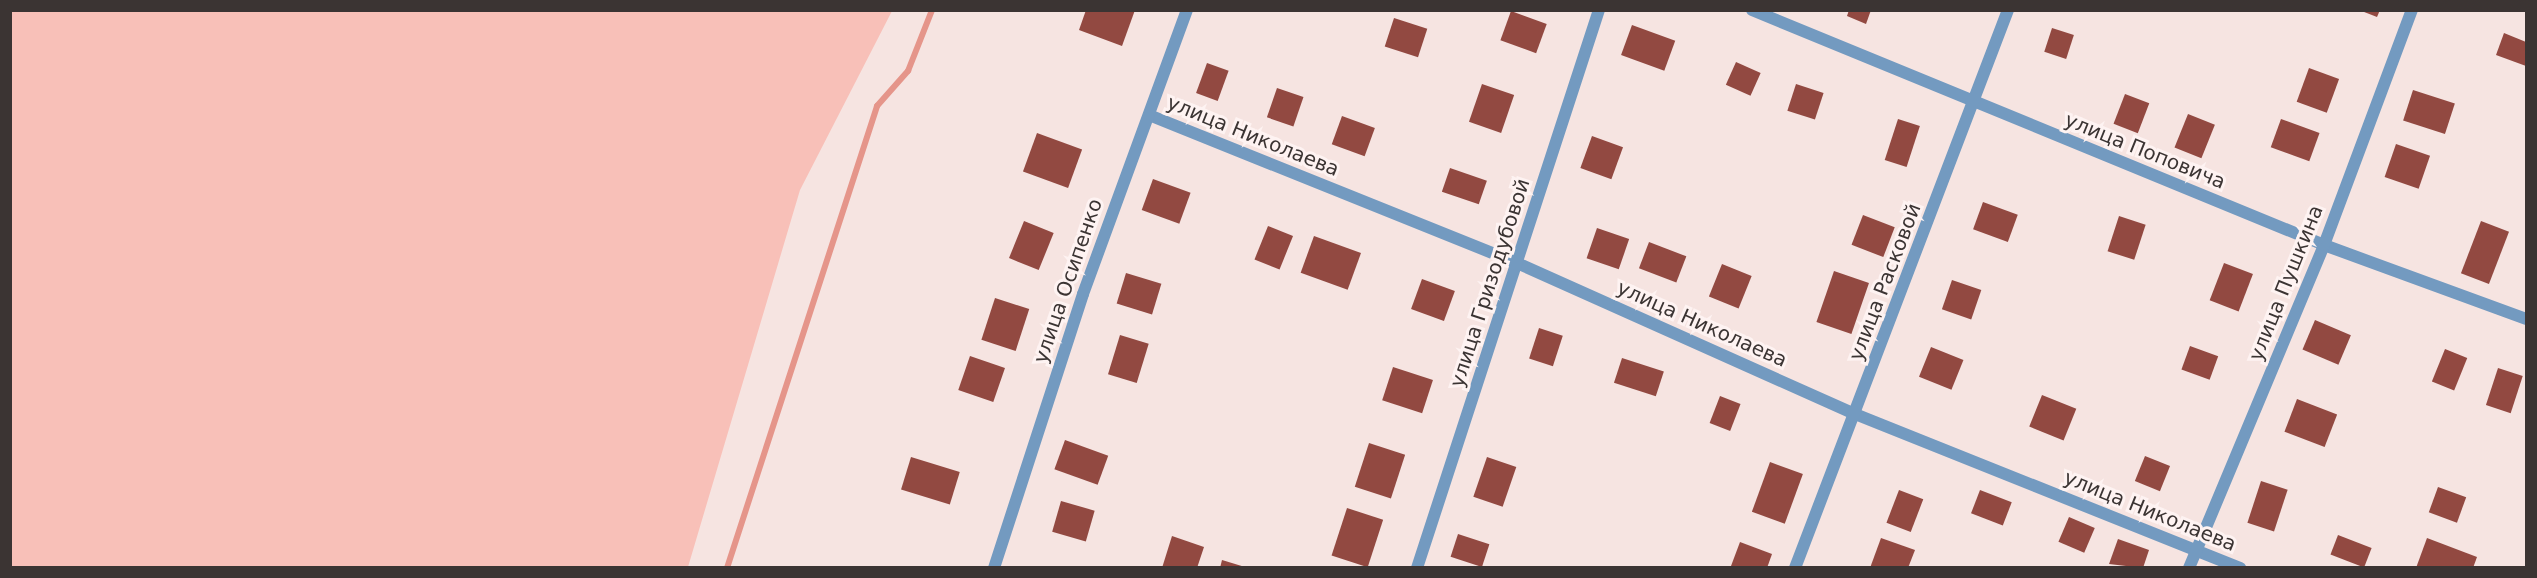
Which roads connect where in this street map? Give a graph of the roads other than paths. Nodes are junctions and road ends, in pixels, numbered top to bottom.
1 (1187, 10) edge
2 (1599, 10) edge
3 (1752, 10) edge
4 (2008, 10) edge
5 (2412, 10) edge
6 (1975, 102) junction
7 (1149, 115) junction
8 (2324, 245) junction
9 (1517, 263) junction
10 (2526, 319) edge
11 (1854, 414) junction
12 (2196, 551) junction
13 (997, 566) edge
14 (1417, 567) edge
15 (1795, 567) edge
16 (2189, 567) edge
17 (2240, 567) edge

1 - 7 street, улица Осипенко
2 - 9 street, улица Гризодубовой
3 - 6 street, улица Поповича
4 - 6 street, улица Расковой
5 - 8 street, улица Пушкина
6 - 8 street, улица Поповича
6 - 11 street, улица Расковой
7 - 9 street, улица Николаева
7 - 13 street, улица Осипенко
8 - 10 street, улица Поповича
8 - 12 street, улица Пушкина
9 - 11 street, улица Николаева
9 - 14 street, улица Гризодубовой
11 - 12 street, улица Николаева
11 - 15 street, улица Расковой
12 - 16 street, улица Пушкина
12 - 17 street, улица Николаева

